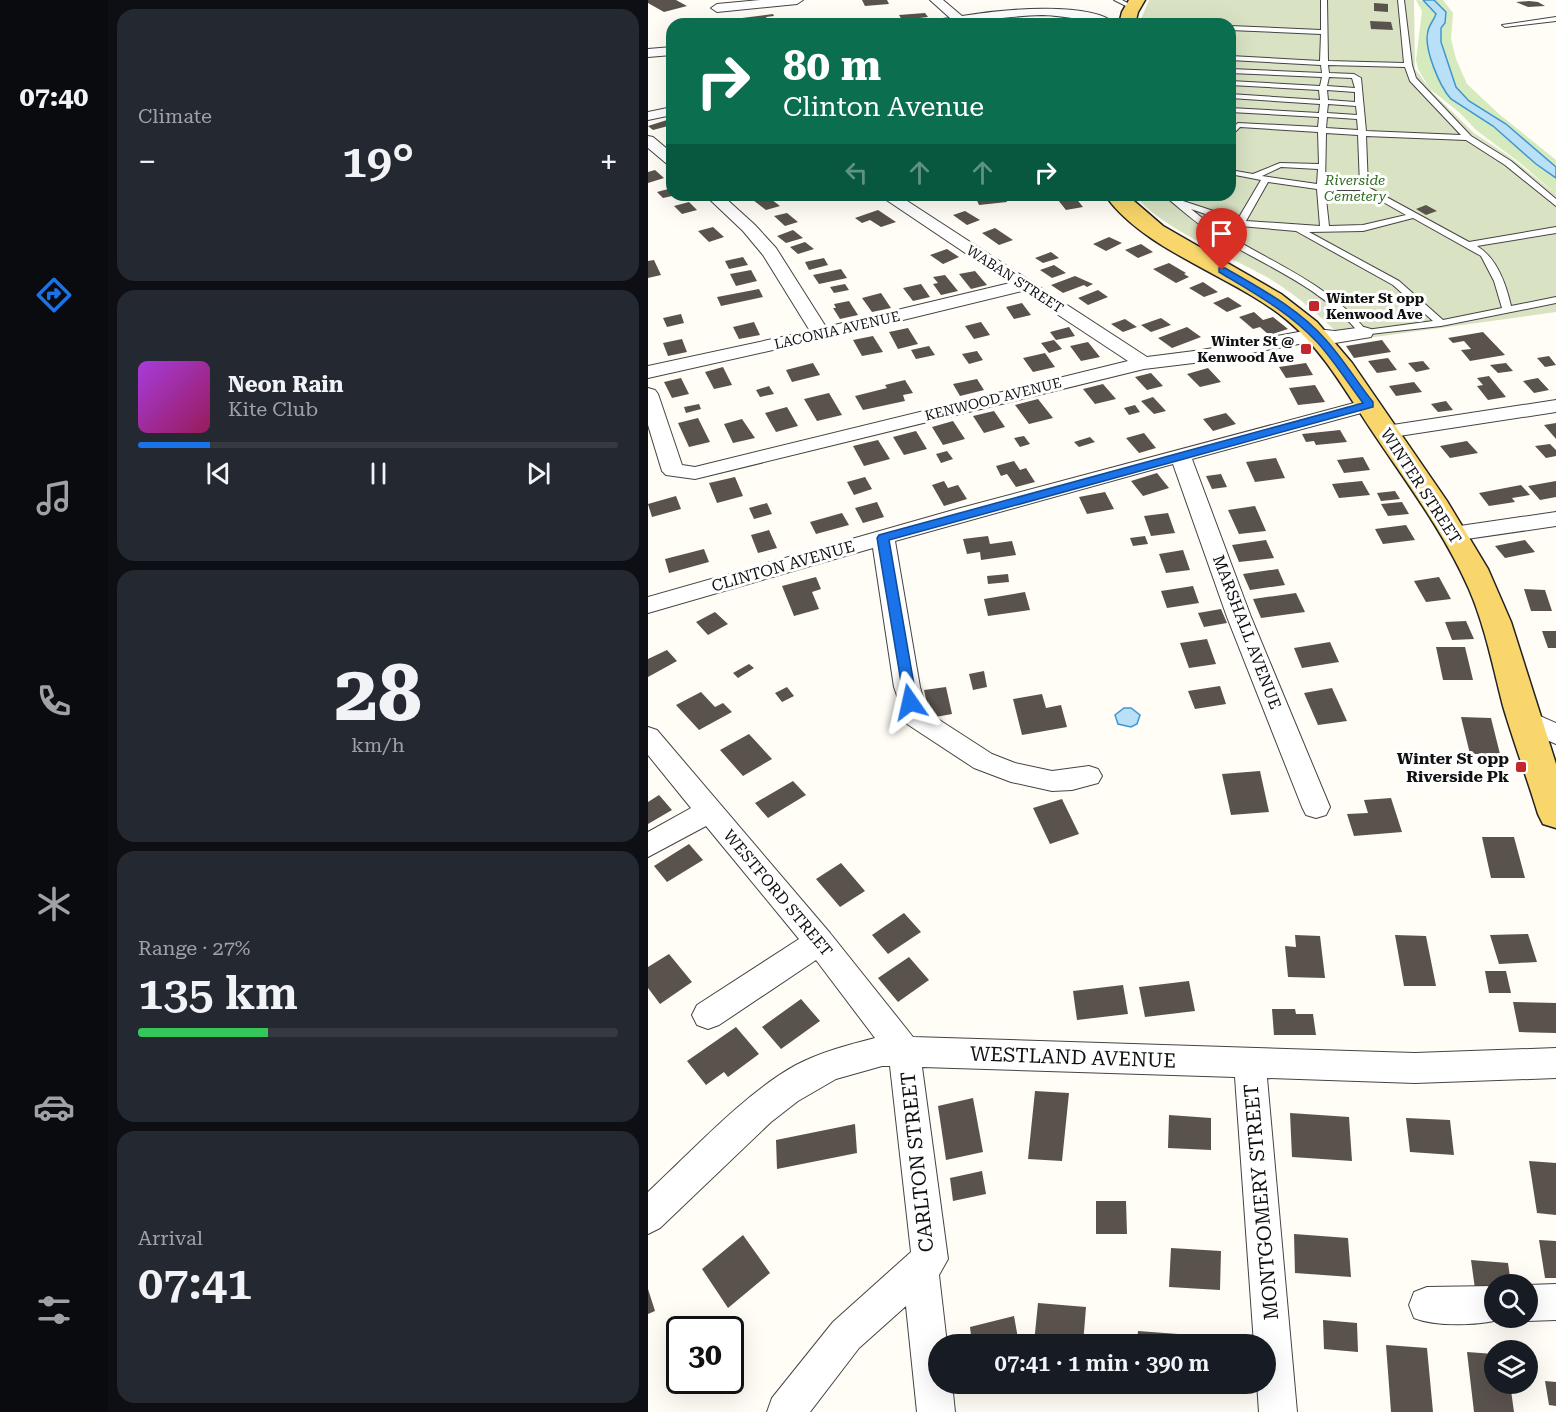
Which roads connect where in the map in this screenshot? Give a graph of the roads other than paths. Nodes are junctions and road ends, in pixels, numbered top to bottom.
1 (797, 0) edge
2 (936, 0) edge
3 (1117, 0) edge
4 (1324, 0) edge
5 (1401, 0) edge
6 (1090, 4) dead end
7 (1135, 4) edge
8 (729, 16) dead end
9 (958, 18) edge
10 (981, 18) edge
11 (1094, 18) edge
12 (1114, 18) edge
13 (1128, 18) edge
14 (1556, 19) edge
15 (1505, 25) dead end
16 (1236, 28) edge
17 (1324, 32) junction
18 (666, 52) edge
19 (648, 53) edge
20 (1236, 58) edge
21 (1324, 63) junction
22 (1408, 65) junction
23 (1236, 71) edge
24 (1326, 75) junction
25 (1236, 83) edge
26 (1323, 88) junction
27 (1359, 90) junction
28 (1236, 96) edge
29 (1324, 102) junction
30 (1359, 104) junction
31 (1236, 110) edge
32 (666, 112) edge
33 (1323, 115) junction
34 (648, 116) edge
35 (1361, 117) junction
36 (1236, 125) edge
37 (1322, 130) junction
38 (1362, 133) junction
39 (1468, 138) junction
40 (648, 140) edge
41 (666, 156) edge
42 (666, 161) edge
43 (648, 163) edge
44 (1323, 167) junction
45 (1236, 173) edge
46 (1253, 177) junction
47 (1266, 179) junction
48 (1321, 187) junction
49 (1364, 188) junction
50 (720, 201) edge
51 (896, 201) edge
52 (1121, 201) edge
53 (1177, 202) joint
54 (1556, 203) edge
55 (1412, 216) junction
56 (1240, 223) junction
57 (1298, 229) junction
58 (1324, 229) junction
59 (1556, 230) edge
60 (1469, 245) junction
61 (1024, 285) junction
62 (1556, 300) edge
63 (1506, 310) junction
64 (1442, 323) junction
65 (821, 333) junction
66 (1364, 333) junction
67 (1315, 335) junction
68 (1144, 363) junction
69 (648, 372) edge
70 (648, 394) edge
71 (1369, 405) junction
72 (1556, 406) edge
73 (1386, 432) junction
74 (1180, 455) junction
75 (1556, 519) edge
76 (1453, 534) junction
77 (883, 538) junction
78 (648, 605) edge
79 (1556, 711) edge
80 (1524, 719) junction
81 (1556, 734) edge
82 (648, 737) edge
83 (1089, 776) dead end
84 (1316, 807) dead end
85 (709, 811) junction
86 (1556, 814) edge
87 (648, 846) edge
88 (819, 942) junction
89 (708, 1014) dead end
90 (904, 1051) junction
91 (1250, 1063) junction
92 (1556, 1063) edge
93 (648, 1216) edge
94 (920, 1268) junction
95 (1556, 1302) edge
96 (1538, 1303) edge
97 (1484, 1304) edge
98 (1427, 1305) dead end
99 (786, 1412) edge
100 (936, 1412) edge
101 (1278, 1412) edge

1 - 8 street
2 - 9 street
3 - 7 lane
4 - 17 lane
5 - 22 lane
6 - 12 street
7 - 13 main road
10 - 11 street
14 - 15 lane
16 - 17 lane
17 - 21 lane
18 - 19 street
20 - 21 lane
21 - 22 lane
21 - 24 lane
22 - 39 lane
23 - 24 lane
24 - 26 lane
24 - 27 lane
25 - 26 lane
26 - 27 lane
26 - 29 lane
27 - 30 lane
28 - 29 lane
29 - 30 lane
29 - 33 lane
30 - 35 lane
31 - 33 lane
32 - 34 street
33 - 35 lane
33 - 37 lane
35 - 38 lane
36 - 37 lane
37 - 38 lane
37 - 44 lane
38 - 39 lane
38 - 49 lane
39 - 54 lane
40 - 41 street
42 - 43 street
44 - 46 lane
44 - 48 lane
45 - 46 lane
46 - 47 lane
47 - 48 lane
47 - 56 lane
48 - 49 lane
48 - 58 lane
49 - 55 lane
50 - 65 street
51 - 61 street, WABAN STREET
52 - 67 main road, WINTER STREET
53 - 56 lane
53 - 66 lane
55 - 58 lane
55 - 60 lane
56 - 57 lane
57 - 58 lane
57 - 64 lane
59 - 60 lane
60 - 63 lane
61 - 65 street, LACONIA AVENUE
61 - 68 street, WABAN STREET
62 - 63 lane
63 - 64 lane
64 - 66 lane
65 - 69 street, LACONIA AVENUE
66 - 67 street, KENWOOD AVENUE
67 - 68 street, KENWOOD AVENUE
67 - 71 main road, WINTER STREET
68 - 70 street, KENWOOD AVENUE
71 - 73 main road, WINTER STREET
71 - 74 street, CLINTON AVENUE
72 - 73 street
73 - 76 main road, WINTER STREET
74 - 77 street, CLINTON AVENUE
74 - 84 street, MARSHALL AVENUE
75 - 76 street
76 - 80 main road, WINTER STREET
77 - 78 street, CLINTON AVENUE
77 - 83 street
79 - 80 street
80 - 81 street
80 - 86 main road, WINTER STREET
82 - 85 street, WESTFORD STREET
85 - 87 street
85 - 88 street, WESTFORD STREET
88 - 89 street
88 - 90 street, WESTFORD STREET
90 - 91 street, WESTLAND AVENUE
90 - 93 street, WESTLAND AVENUE
90 - 94 street, CARLTON STREET
91 - 92 street, WESTLAND AVENUE
91 - 101 street, MONTGOMERY STREET
94 - 99 street
94 - 100 street, CARLTON STREET
95 - 96 street
97 - 98 street

